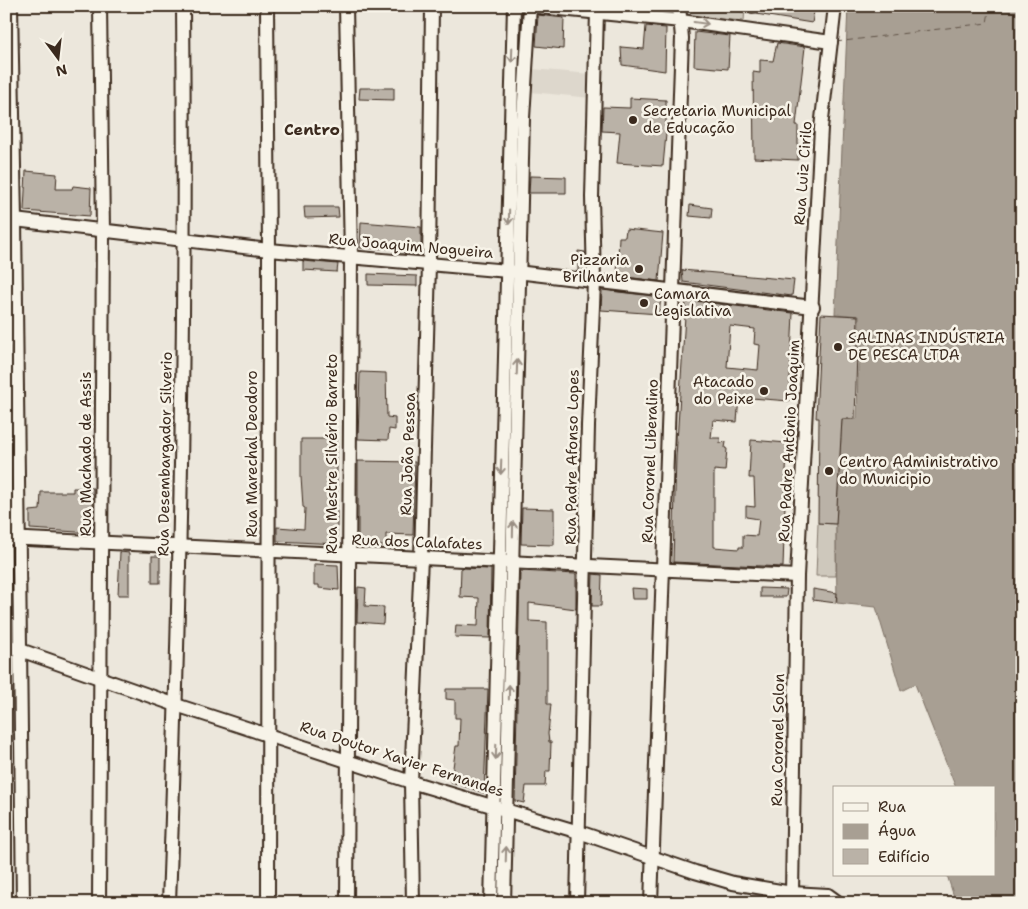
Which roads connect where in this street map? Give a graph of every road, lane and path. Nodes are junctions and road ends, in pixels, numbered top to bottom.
1 (11, 6) edge
2 (100, 6) edge
3 (183, 6) edge
4 (267, 6) edge
5 (346, 6) edge
6 (432, 6) edge
7 (514, 6) edge
8 (530, 6) edge
9 (679, 6) edge
10 (835, 6) edge
11 (597, 12) junction
12 (681, 21) junction
13 (831, 42) junction
14 (510, 117) junction
15 (523, 118) junction
16 (515, 197) junction
17 (11, 220) edge
18 (103, 230) junction
19 (185, 239) junction
20 (269, 250) junction
21 (351, 256) junction
22 (429, 264) junction
23 (514, 272) junction
24 (594, 282) junction
25 (672, 292) junction
26 (813, 307) junction
27 (12, 538) edge
28 (102, 543) junction
29 (179, 546) junction
30 (268, 551) junction
31 (348, 555) junction
32 (422, 558) junction
33 (506, 562) junction
34 (586, 565) junction
35 (662, 570) junction
36 (797, 576) junction
37 (6, 645) edge
38 (20, 650) junction
39 (101, 677) junction
40 (176, 705) junction
41 (503, 716) junction
42 (268, 733) junction
43 (347, 760) junction
44 (412, 782) junction
45 (494, 805) junction
46 (507, 810) junction
47 (579, 832) junction
48 (652, 858) junction
49 (790, 898) edge
50 (23, 903) edge
51 (99, 903) edge
52 (169, 903) edge
53 (268, 903) edge
54 (347, 903) edge
55 (413, 903) edge
56 (491, 903) edge
57 (504, 903) edge
58 (577, 903) edge
59 (651, 903) edge
60 (839, 903) edge

1 - 17 street
2 - 18 street, Rua Machado de Assis
3 - 19 street, Rua Desembargador Silverio
4 - 20 street, Rua Marechal Deodoro
5 - 21 street, Rua Mestre Silvério Barreto
6 - 22 street, Rua João Pessoa
7 -> 14 street
8 - 11 street
8 - 15 street
9 - 12 street, Rua Coronel Liberalino
10 - 13 street, Rua Luiz Cirilo
11 - 12 street
11 - 24 street, Rua Padre Afonso Lopes
12 -> 13 street
12 - 25 street, Rua Coronel Liberalino
13 - 26 street, Rua Luiz Cirilo
14 - 15 street
14 - 16 street
15 - 16 street
16 - 23 street
17 - 18 street, Rua Joaquim Nogueira
17 - 27 street
18 - 19 street, Rua Joaquim Nogueira
18 - 28 street, Rua Machado de Assis
19 - 20 street, Rua Joaquim Nogueira
19 - 29 street, Rua Desembargador Silverio
20 - 21 street, Rua Joaquim Nogueira
20 - 30 street, Rua Marechal Deodoro
21 - 22 street, Rua Joaquim Nogueira
21 - 31 street, Rua Mestre Silvério Barreto
22 - 23 street, Rua Joaquim Nogueira
22 - 32 street, Rua João Pessoa
23 - 24 street, Rua Joaquim Nogueira
23 - 33 street
24 - 25 street, Rua Joaquim Nogueira
24 - 34 street, Rua Padre Afonso Lopes
25 - 26 street, Rua Joaquim Nogueira
25 - 35 street, Rua Coronel Liberalino
26 - 36 street, Rua Padre Antônio Joaquim
27 - 28 street, Rua dos Calafates
27 - 38 street
28 - 29 street, Rua dos Calafates
28 - 39 street, Rua Machado de Assis
29 - 30 street, Rua dos Calafates
29 - 40 street, Rua Desembargador Silverio
30 - 31 street, Rua dos Calafates
30 - 42 street, Rua Marechal Deodoro
31 - 32 street, Rua dos Calafates
31 - 43 street, Rua Mestre Silvério Barreto
32 - 33 street, Rua dos Calafates
32 - 44 street, Rua João Pessoa
33 - 34 street, Rua dos Calafates
33 - 41 street
34 - 35 street, Rua dos Calafates
34 - 47 street, Rua Padre Afonso Lopes
35 - 36 street, Rua dos Calafates
35 - 48 street, Rua Coronel Liberalino
36 - 49 street, Rua Coronel Solon
37 - 38 street, Rua Doutor Xavier Fernandes
38 - 39 street, Rua Doutor Xavier Fernandes
38 - 50 street
39 - 40 street, Rua Doutor Xavier Fernandes
39 - 51 street, Rua Machado de Assis
40 - 42 street, Rua Doutor Xavier Fernandes
40 - 52 street, Rua Desembargador Silverio
41 -> 45 street
41 - 46 street
42 - 43 street, Rua Doutor Xavier Fernandes
42 - 53 street, Rua Marechal Deodoro
43 - 44 street, Rua Doutor Xavier Fernandes
43 - 54 street, Rua Mestre Silvério Barreto
44 - 45 street, Rua Doutor Xavier Fernandes
44 - 55 street, Rua João Pessoa
45 - 46 street, Rua Doutor Xavier Fernandes
45 - 56 street
46 - 47 street, Rua Doutor Xavier Fernandes
57 -> 46 street
47 - 48 street, Rua Doutor Xavier Fernandes
47 - 58 street, Rua Padre Afonso Lopes
48 - 49 street, Rua Doutor Xavier Fernandes
48 - 59 street, Rua Coronel Liberalino
49 - 60 street, Rua Doutor Xavier Fernandes

